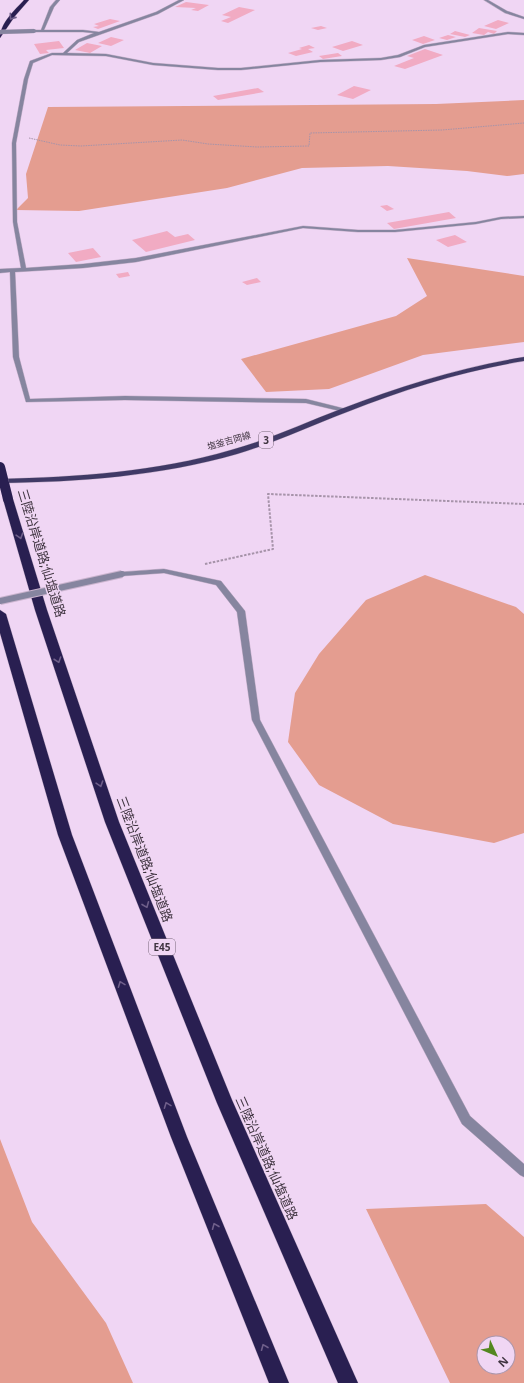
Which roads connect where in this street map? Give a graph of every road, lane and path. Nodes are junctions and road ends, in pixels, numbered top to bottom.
1 (27, 0) edge
2 (58, 0) edge
3 (182, 0) edge
4 (486, 0) edge
5 (524, 18) edge
6 (42, 31) junction
7 (0, 32) edge
8 (99, 33) junction
9 (524, 34) edge
10 (0, 36) edge
11 (63, 55) junction
12 (524, 123) edge
13 (27, 138) dead end
14 (524, 217) edge
15 (24, 269) junction
16 (12, 270) junction
17 (1, 271) edge
18 (524, 359) edge
19 (344, 410) junction
20 (0, 467) edge
21 (0, 481) edge
22 (524, 504) edge
23 (179, 576) junction
24 (0, 600) edge
25 (0, 614) edge
26 (524, 1171) edge
27 (279, 1383) edge
28 (348, 1383) edge

1 -> 10 highway
2 - 6 street
3 - 8 street
4 - 5 street
6 - 7 street, bridge
6 - 8 street
8 - 11 street
9 - 11 street
11 - 15 street
12 - 13 path
14 - 15 street
15 - 16 street
16 - 17 street
16 - 19 street
18 - 19 main road, 塩釜吉岡線 / 3
19 - 21 main road, 塩釜吉岡線 / 3
20 -> 28 highway, 三陸沿岸道路;仙塩道路 / E45, bridge
22 - 23 path
23 - 24 street, bridge
23 - 26 street
27 -> 25 highway

